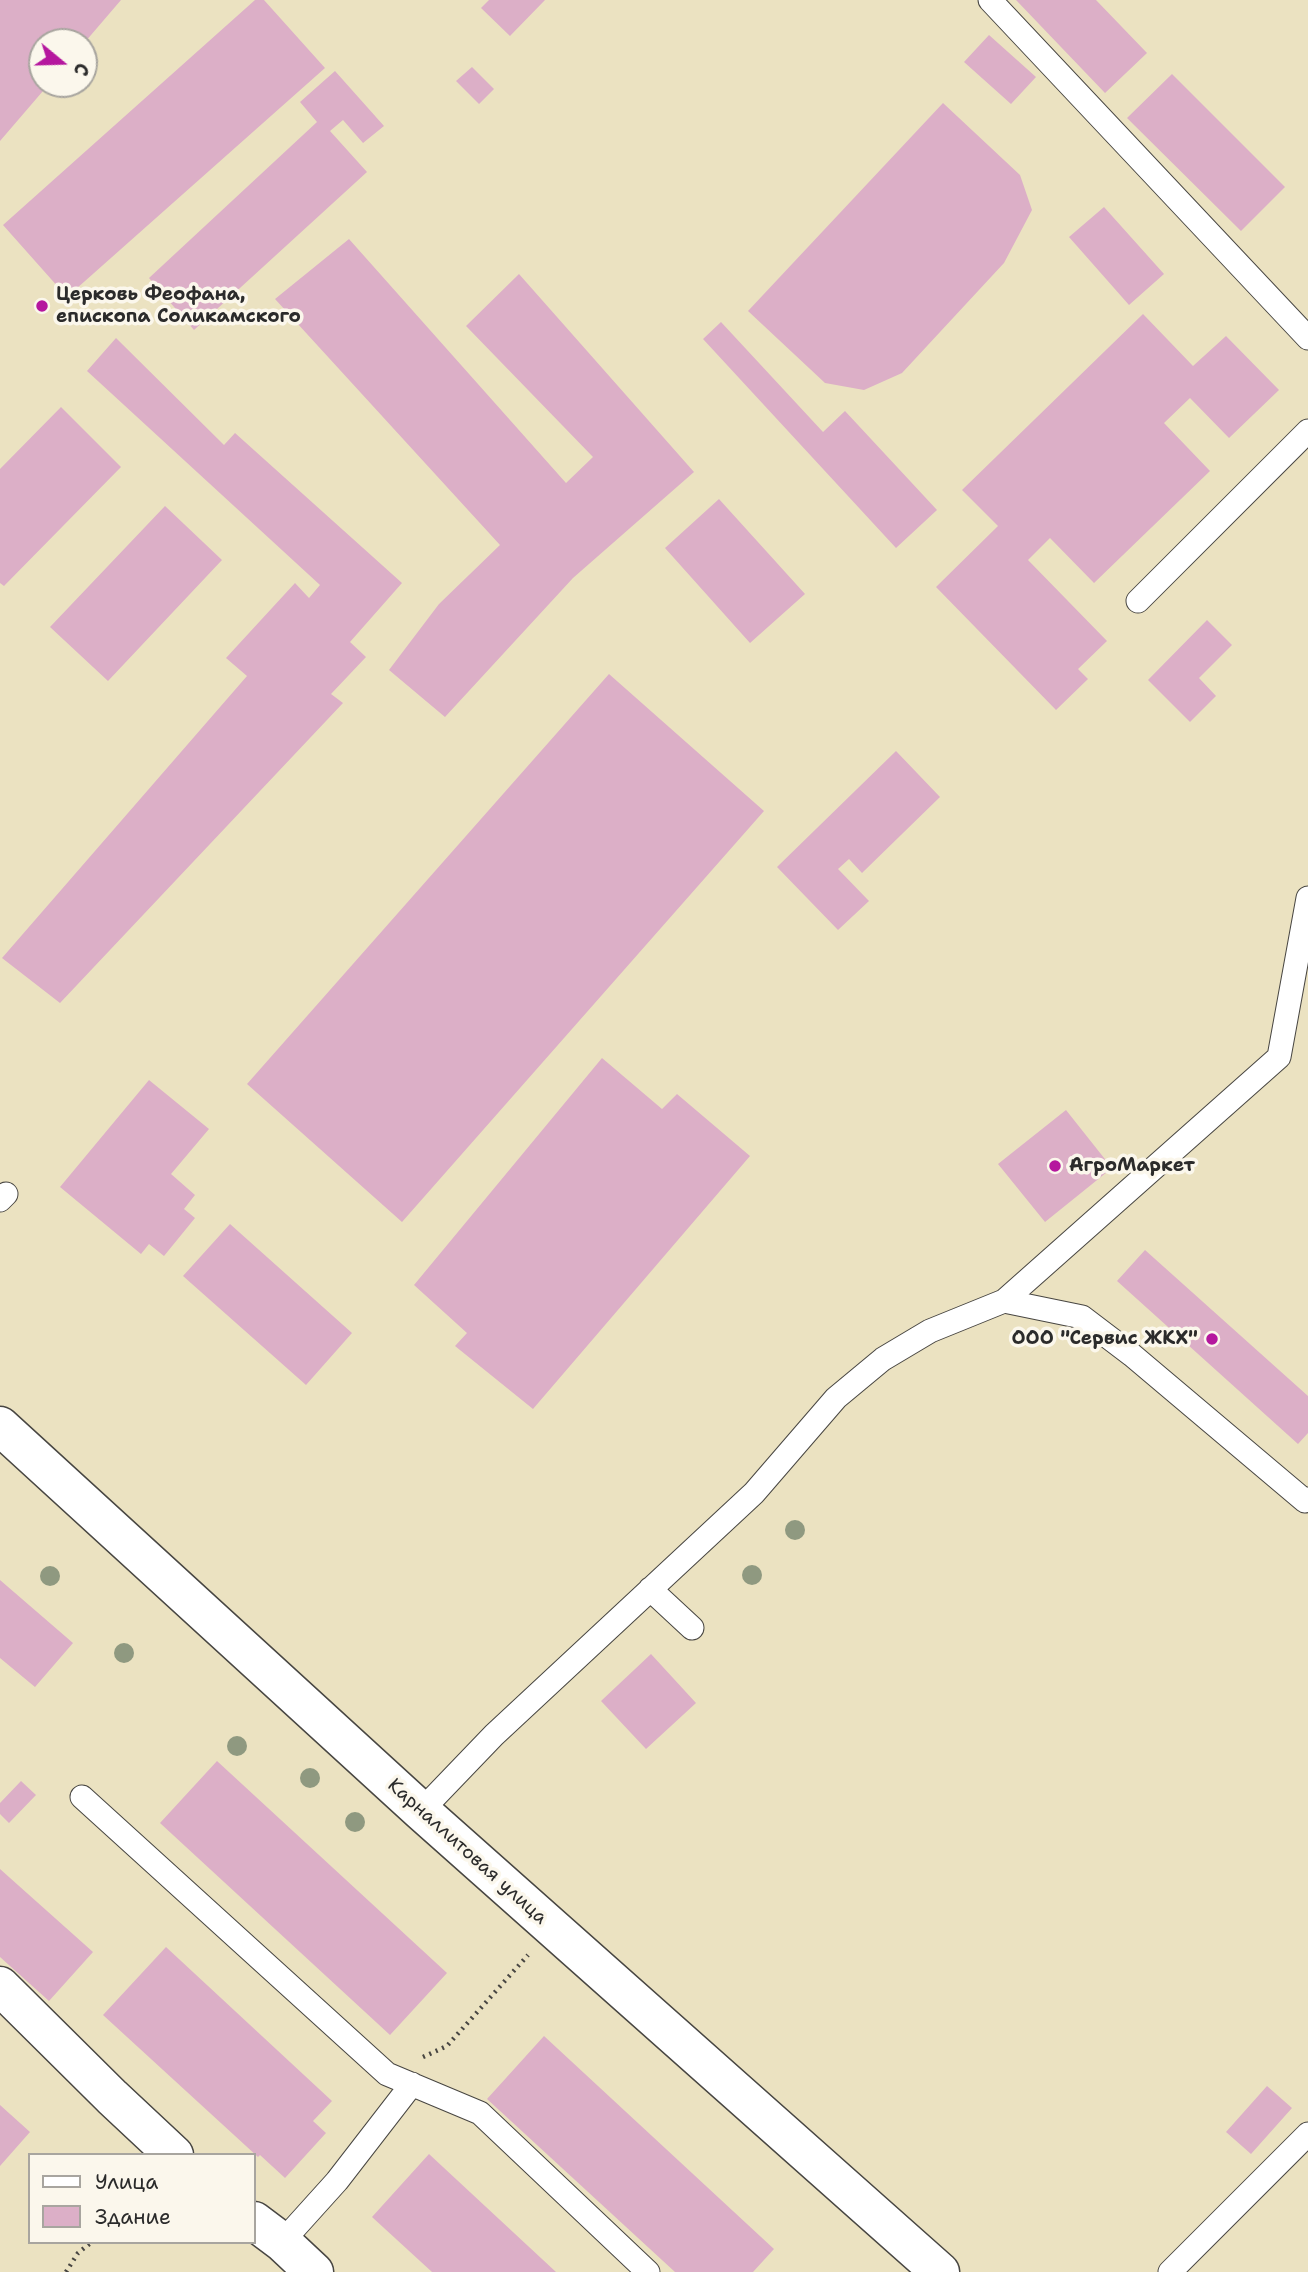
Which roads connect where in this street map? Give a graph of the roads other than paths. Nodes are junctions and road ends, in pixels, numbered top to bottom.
1 (990, 0) edge
2 (1308, 338) edge
3 (1308, 431) edge
4 (1138, 601) dead end
5 (1308, 898) edge
6 (1004, 1301) junction
7 (0, 1426) edge
8 (1308, 1499) edge
9 (650, 1590) junction
10 (692, 1628) dead end
11 (82, 1797) dead end
12 (421, 1811) junction
13 (0, 1986) edge
14 (412, 2084) junction
15 (1308, 2134) edge
16 (172, 2153) edge
17 (268, 2232) edge
18 (314, 2272) edge
19 (648, 2272) edge
20 (939, 2272) edge
21 (1170, 2272) edge

1 - 2 lane
3 - 4 lane
5 - 6 lane
6 - 8 lane
6 - 9 lane
7 - 12 street, Карналлитовая улица
9 - 10 lane
9 - 12 lane
11 - 14 lane
12 - 20 street, Карналлитовая улица
13 - 16 street
14 - 17 lane
14 - 19 lane
15 - 21 lane
17 - 18 street

